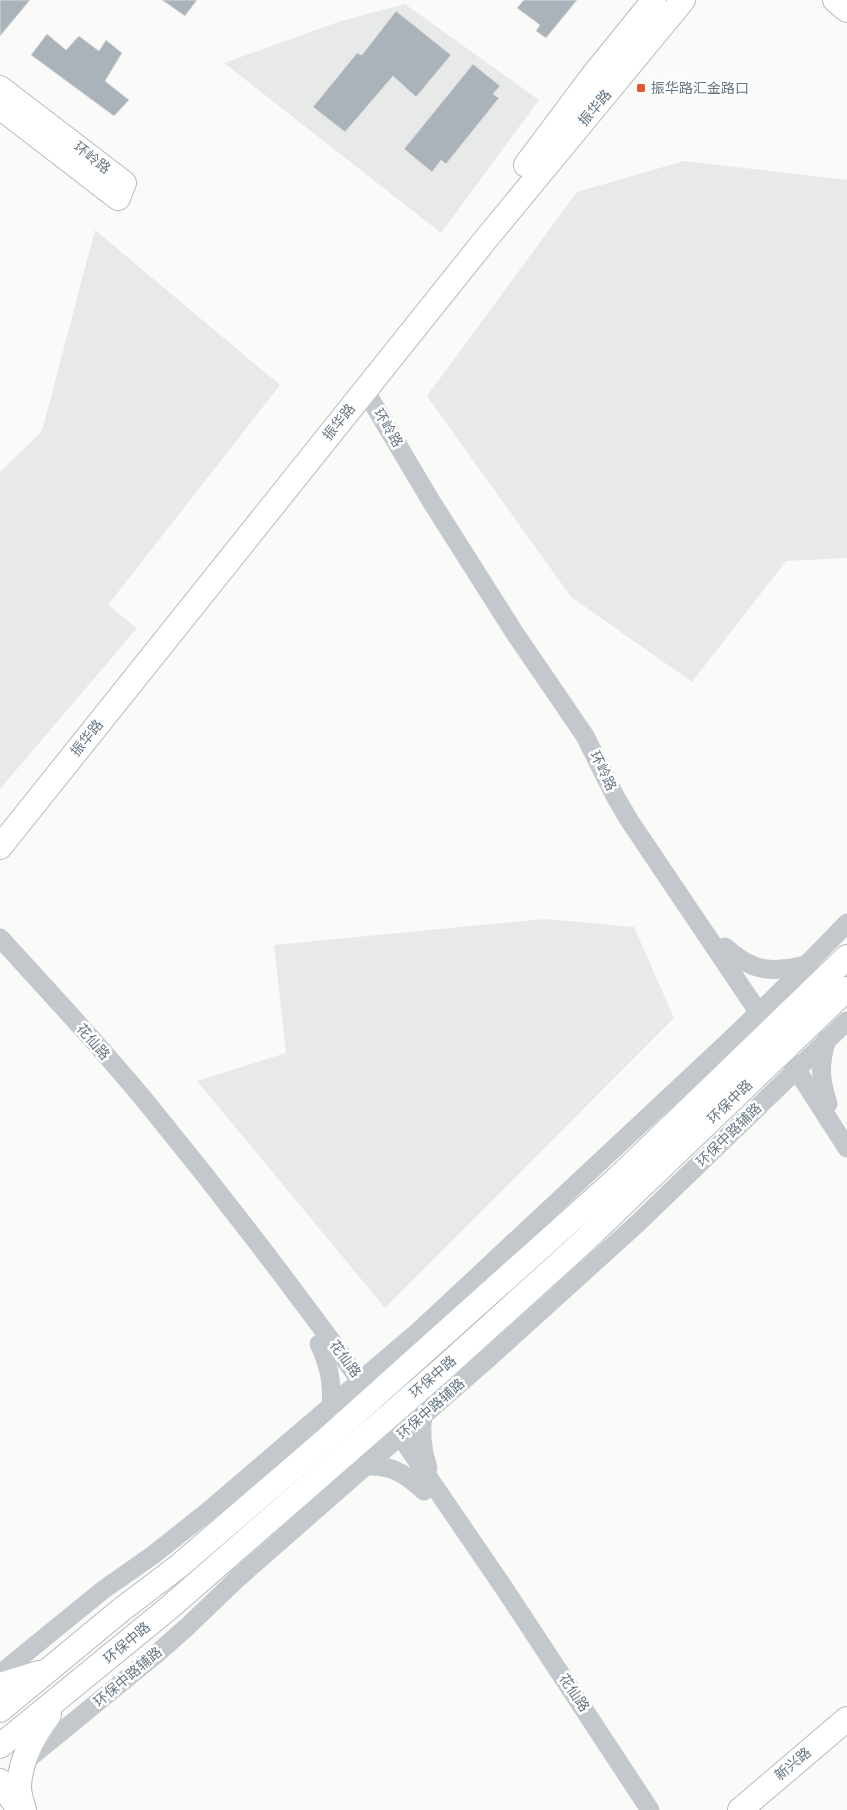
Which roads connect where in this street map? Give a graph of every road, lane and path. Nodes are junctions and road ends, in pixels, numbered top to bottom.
1 (654, 0) edge
2 (683, 0) edge
3 (834, 0) edge
4 (847, 10) edge
5 (0, 88) edge
6 (0, 107) edge
7 (367, 387) junction
8 (0, 821) edge
9 (0, 847) edge
10 (847, 923) edge
11 (0, 938) edge
12 (725, 947) junction
13 (847, 949) edge
14 (0, 956) edge
15 (847, 957) edge
16 (807, 964) junction
17 (729, 968) junction
18 (847, 989) edge
19 (847, 997) edge
20 (847, 1021) edge
21 (744, 1027) junction
22 (774, 1028) junction
23 (827, 1041) junction
24 (796, 1071) junction
25 (741, 1076) junction
26 (821, 1100) junction
27 (847, 1133) edge
28 (847, 1148) edge
29 (325, 1342) junction
30 (434, 1344) junction
31 (382, 1363) junction
32 (435, 1376) junction
33 (362, 1394) junction
34 (331, 1407) junction
35 (423, 1416) junction
36 (389, 1431) junction
37 (308, 1456) junction
38 (365, 1466) junction
39 (311, 1484) junction
40 (429, 1488) junction
41 (58, 1663) junction
42 (0, 1674) edge
43 (0, 1685) edge
44 (72, 1688) junction
45 (0, 1710) edge
46 (847, 1719) edge
47 (847, 1740) edge
48 (0, 1746) edge
49 (23, 1763) junction
50 (0, 1781) edge
51 (20, 1810) edge
52 (24, 1810) edge
53 (635, 1810) edge
54 (650, 1810) edge
55 (740, 1810) edge
56 (764, 1810) edge

1 - 8 main road, 振华路
2 - 7 main road, 振华路
3 - 4 main road
5 - 6 main road, 环岭路
7 - 9 main road, 振华路
7 - 12 street, 环岭路
7 - 17 street, 环岭路
10 - 16 street
11 - 29 street, 花仙路
12 - 16 street
12 - 22 street, 环岭路
13 - 16 street
14 - 29 street, 花仙路
15 - 22 main road, 环保中路
16 - 22 street
17 - 21 street
17 - 22 street, 环岭路
18 - 22 main road, 环保中路
19 - 23 street
20 - 23 street, 环保中路辅路
21 - 22 street
21 - 25 street
21 - 31 street
22 - 24 street, 环岭路
22 - 25 main road, 环保中路
23 - 24 street, 环保中路辅路
23 - 26 street
24 - 25 street
24 - 26 street, 环岭路
24 - 35 street, 环保中路辅路
25 - 30 main road, 环保中路
25 - 32 main road, 环保中路
26 - 27 street, 环岭路
26 - 28 street, 环岭路
29 - 31 street
29 - 33 street, 花仙路
29 - 34 street
30 - 31 street
30 - 33 main road, 环保中路
31 - 33 street
32 - 35 street
32 - 36 main road, 环保中路
33 - 34 street
33 - 36 street, 花仙路
33 - 37 main road, 环保中路
34 - 37 street
34 - 42 street
35 - 36 street, 环保中路辅路
35 - 40 street
36 - 38 street, 环保中路辅路
36 - 39 main road, 环保中路
36 - 40 street, 花仙路
37 - 41 main road, 环保中路
38 - 39 street
38 - 40 street
38 - 49 street, 环保中路辅路
39 - 44 main road, 环保中路
40 - 53 street, 花仙路
40 - 54 street, 花仙路
41 - 43 main road
41 - 45 main road, 环保中路
44 - 48 main road, 环保中路
44 - 49 main road
46 - 55 main road, 新兴路
47 - 56 main road, 新兴路
49 - 50 street, 环保中路辅路
49 - 52 main road
50 - 51 main road

